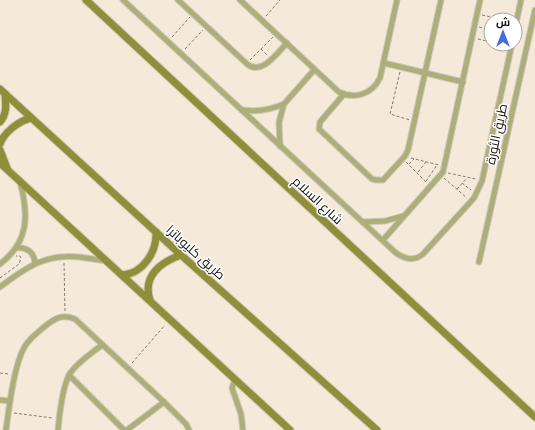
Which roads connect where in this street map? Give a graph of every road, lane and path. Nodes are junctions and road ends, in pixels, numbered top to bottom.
1 (86, 0) edge
2 (123, 0) edge
3 (178, 0) edge
4 (240, 0) edge
5 (280, 0) edge
6 (397, 0) edge
7 (440, 0) edge
8 (480, 0) edge
9 (521, 0) edge
10 (535, 10) edge
11 (518, 12) edge
12 (193, 14) junction
13 (477, 14) junction
14 (483, 16) edge
15 (263, 21) junction
16 (206, 26) junction
17 (475, 26) junction
18 (483, 28) edge
19 (276, 33) junction
20 (472, 38) junction
21 (483, 40) edge
22 (168, 42) junction
23 (287, 43) junction
24 (261, 49) junction
25 (510, 52) edge
26 (181, 54) junction
27 (271, 59) junction
28 (384, 63) junction
29 (247, 64) junction
30 (401, 68) junction
31 (314, 70) junction
32 (425, 73) junction
33 (463, 82) junction
34 (3, 92) edge
35 (344, 94) junction
36 (284, 104) junction
37 (242, 110) junction
38 (31, 118) junction
39 (0, 122) edge
40 (415, 122) junction
41 (0, 144) edge
42 (280, 146) junction
43 (0, 150) edge
44 (404, 157) junction
45 (414, 158) junction
46 (427, 162) junction
47 (0, 163) edge
48 (409, 165) junction
49 (437, 165) junction
50 (7, 170) junction
51 (443, 172) junction
52 (417, 173) junction
53 (467, 177) junction
54 (425, 181) junction
55 (482, 181) junction
56 (20, 182) junction
57 (462, 183) junction
58 (431, 187) junction
59 (457, 190) junction
60 (477, 194) junction
61 (471, 201) junction
62 (406, 214) junction
63 (363, 222) junction
64 (156, 232) junction
65 (383, 240) junction
66 (16, 248) junction
67 (181, 255) junction
68 (64, 256) junction
69 (14, 258) dead end
70 (108, 262) junction
71 (479, 262) dead end
72 (35, 263) junction
73 (0, 264) edge
74 (123, 275) junction
75 (0, 278) edge
76 (0, 287) edge
77 (150, 301) junction
78 (65, 316) junction
79 (170, 319) junction
80 (102, 345) junction
81 (128, 368) junction
82 (0, 373) edge
83 (16, 374) junction
84 (69, 375) junction
85 (235, 379) junction
86 (0, 400) edge
87 (10, 401) junction
88 (164, 402) junction
89 (8, 413) junction
90 (535, 416) edge
91 (60, 419) junction
92 (6, 430) edge
93 (58, 430) edge
94 (124, 430) edge
95 (127, 430) edge
96 (189, 430) edge
97 (243, 430) edge
98 (290, 430) edge
99 (377, 430) edge

1 - 90 main road, شارع السلام
2 - 22 street
3 - 12 street
4 - 15 street
5 - 15 path
6 - 28 street
7 - 32 street
8 - 13 street
9 - 11 street
10 - 71 street, طريق الثورة
12 - 16 street
12 - 22 path
13 - 14 path
13 - 17 street
15 - 19 street
16 - 26 path
16 - 29 street
17 - 18 path
17 - 20 street
19 - 23 street
19 - 24 path
20 - 21 path
20 - 33 street
22 - 26 street
23 - 27 street
23 - 31 street
24 - 27 path
24 - 29 path
25 - 55 street
26 - 37 street
27 - 29 street
28 - 30 street
28 - 35 street
30 - 32 street
30 - 40 path
31 - 35 street
31 - 36 street
32 - 33 street
32 - 40 street
33 - 51 street
34 - 38 main road, طريق كليوباترا
34 - 39 main road
35 - 44 street
36 - 37 street
36 - 42 street
37 - 42 street
38 - 41 main road
38 - 64 main road, طريق كليوباترا
40 - 44 street
42 - 63 street
43 - 50 main road
44 - 45 path
44 - 48 path
45 - 46 path
45 - 48 path
46 - 49 path
46 - 52 path
47 - 50 main road
48 - 52 path
49 - 51 path
49 - 54 path
50 - 56 main road
51 - 53 path
51 - 58 street
51 - 59 path
52 - 54 path
53 - 55 path
53 - 57 path
54 - 58 path
55 - 60 street
56 - 66 street
56 - 70 main road
57 - 59 path
57 - 60 path
58 - 62 street
59 - 61 path
60 - 61 street
61 - 65 street
62 - 63 street
62 - 65 street
63 - 65 street
64 - 67 main road, طريق كليوباترا
64 - 74 main road
66 - 72 street
66 - 73 street
67 - 77 main road
67 - 99 main road, طريق كليوباترا
68 - 70 street
68 - 72 street
68 - 78 path
69 - 75 path
70 - 74 main road
72 - 76 street
74 - 77 main road
77 - 79 main road
78 - 80 street
78 - 83 street
79 - 81 path
79 - 85 main road
80 - 81 street
80 - 84 street
81 - 88 street
82 - 83 path
83 - 87 street
84 - 91 street
84 - 94 street
85 - 97 street
85 - 98 main road
86 - 87 street
87 - 89 street
88 - 95 street
88 - 96 street
89 - 91 path
89 - 92 street
91 - 93 street

